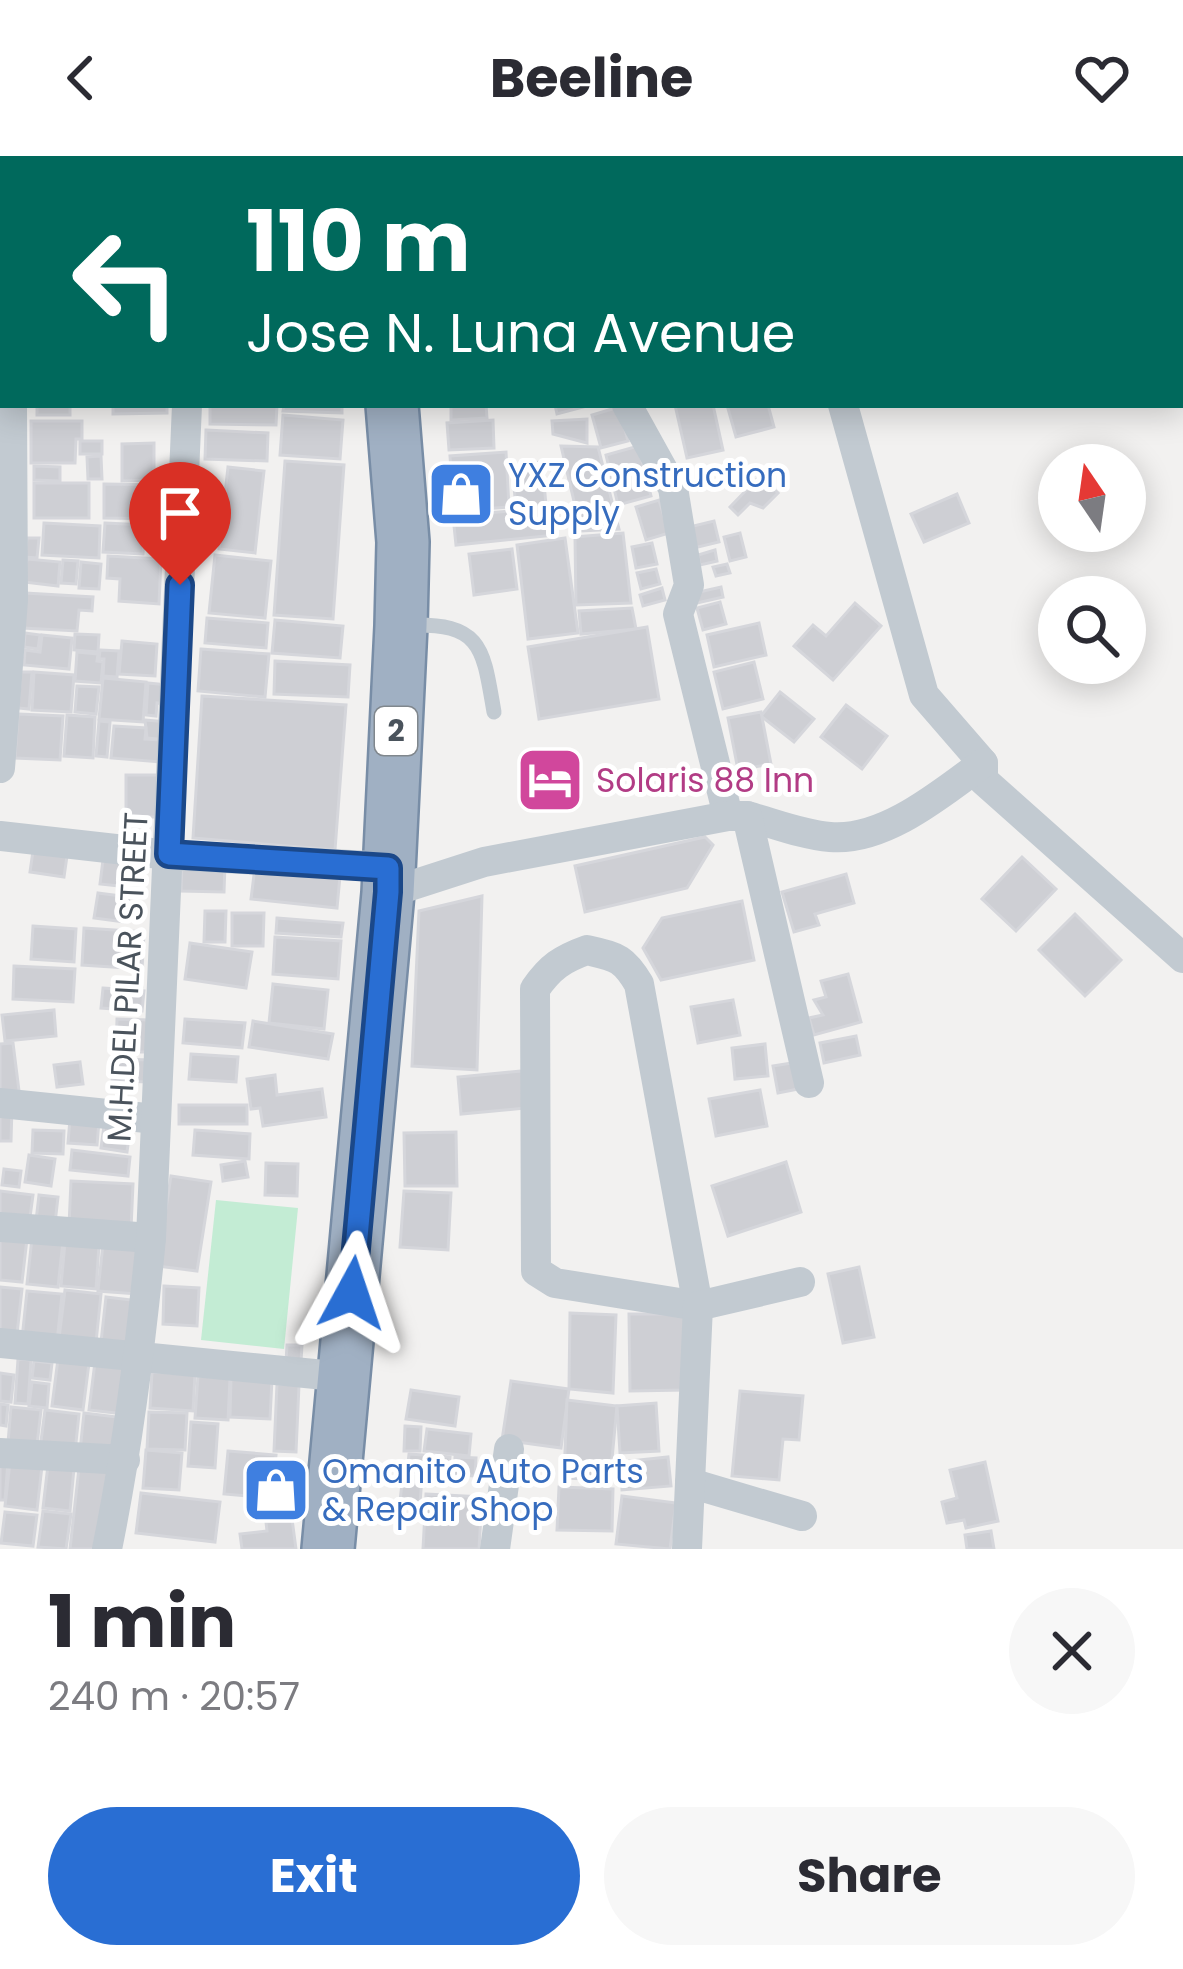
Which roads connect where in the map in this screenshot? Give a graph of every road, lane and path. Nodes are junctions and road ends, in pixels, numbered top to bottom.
1 (12, 408) edge
2 (187, 408) edge
3 (392, 408) edge
4 (629, 408) edge
5 (844, 408) edge
6 (401, 626) junction
7 (494, 712) dead end
8 (983, 764) junction
9 (0, 768) edge
10 (737, 816) junction
11 (0, 836) edge
12 (169, 854) junction
13 (388, 880) junction
14 (1183, 958) edge
15 (809, 1083) dead end
16 (0, 1103) edge
17 (155, 1119) junction
18 (0, 1227) edge
19 (152, 1238) junction
20 (800, 1282) dead end
21 (698, 1306) junction
22 (0, 1343) edge
23 (140, 1356) junction
24 (345, 1377) junction
25 (509, 1449) dead end
26 (0, 1453) edge
27 (125, 1460) junction
28 (690, 1483) junction
29 (802, 1516) dead end
30 (107, 1549) edge
31 (328, 1549) edge
32 (494, 1549) edge
33 (687, 1549) edge

1 - 9 street
2 - 12 street, M.H.DEL PILAR STREET
3 - 6 highway, 2
4 - 10 street
5 - 8 street
6 - 7 lane
6 - 13 highway, 2
8 - 10 street
8 - 14 street
10 - 13 street
10 - 15 street
11 - 12 street
12 - 13 street
12 - 17 street, M.H.DEL PILAR STREET
13 - 24 highway, 2
16 - 17 street
17 - 19 street, M.H.DEL PILAR STREET
18 - 19 street
19 - 23 street, M.H.DEL PILAR STREET
20 - 21 street
21 - 21 street
21 - 28 street
22 - 23 street
23 - 24 street
23 - 27 street, M.H.DEL PILAR STREET
24 - 31 highway, 2
25 - 32 street
26 - 27 street
27 - 30 street, M.H.DEL PILAR STREET
28 - 29 street
28 - 33 street

